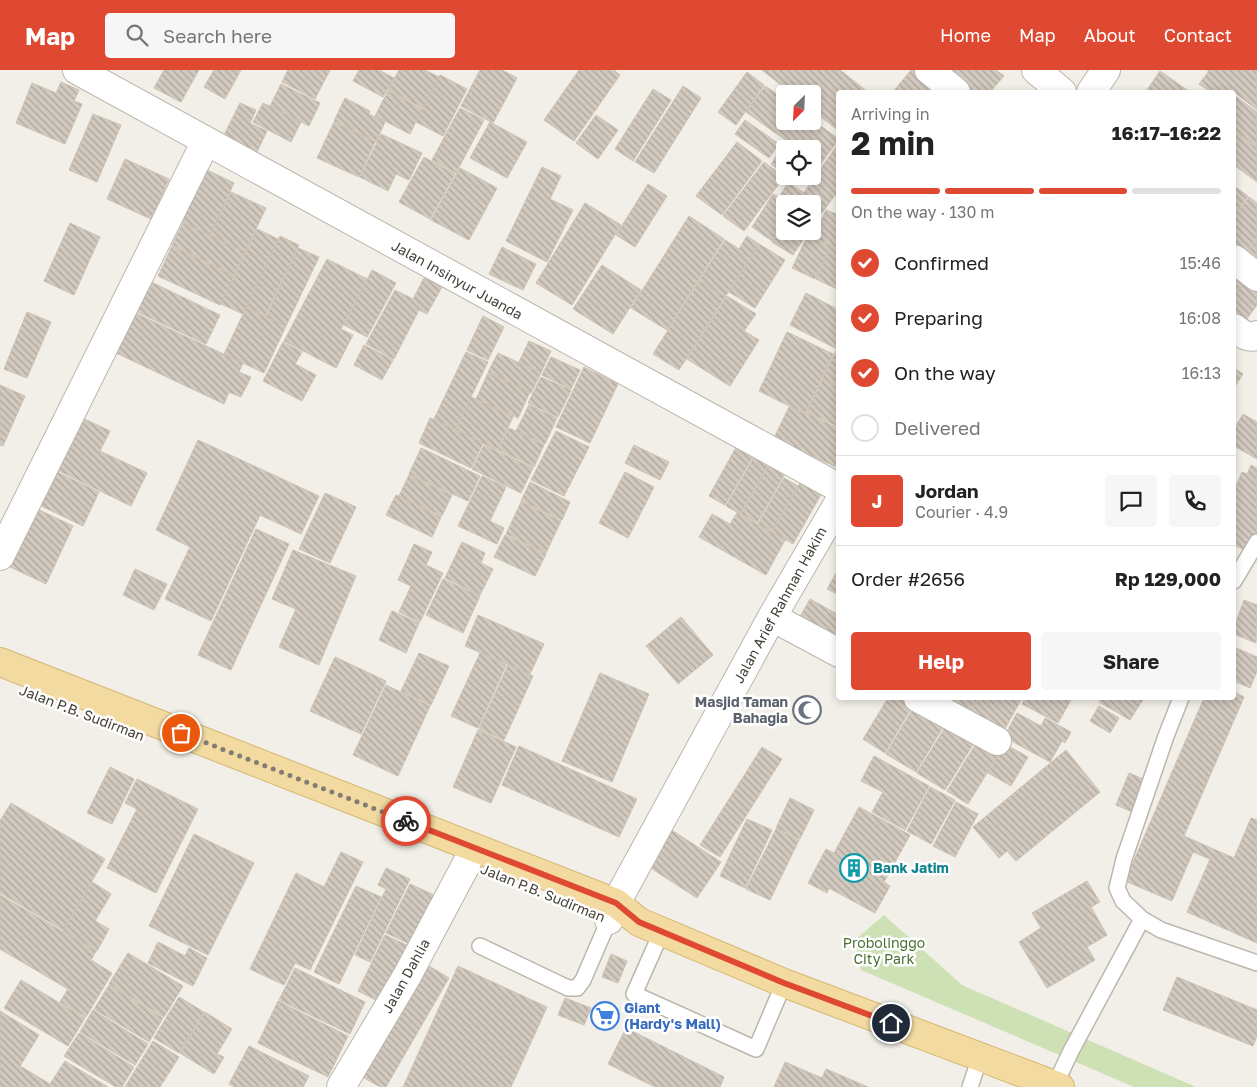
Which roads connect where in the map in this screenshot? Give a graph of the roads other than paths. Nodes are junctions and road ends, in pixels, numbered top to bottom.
1 (77, 70) edge
2 (929, 70) edge
3 (1036, 70) edge
4 (1106, 70) edge
5 (954, 90) edge
6 (1060, 90) edge
7 (1092, 90) edge
8 (206, 141) junction
9 (1236, 261) edge
10 (1257, 277) edge
11 (1236, 329) edge
12 (1257, 335) edge
13 (836, 486) edge
14 (836, 507) edge
15 (1257, 542) edge
16 (0, 556) edge
17 (1236, 578) edge
18 (772, 617) junction
19 (836, 651) edge
20 (0, 662) edge
21 (0, 682) edge
22 (922, 700) edge
23 (1180, 700) edge
24 (997, 741) dead end
25 (467, 863) junction
26 (612, 912) junction
27 (1142, 919) junction
28 (651, 926) junction
29 (480, 946) dead end
30 (1257, 962) edge
31 (784, 983) junction
32 (980, 1057) junction
33 (1058, 1086) edge
34 (341, 1087) edge
35 (970, 1087) edge

1 - 8 street, Jalan Insinyur Juanda
2 - 5 street
3 - 6 street
4 - 7 street
8 - 13 street, Jalan Insinyur Juanda
8 - 16 street
9 - 10 street
11 - 12 street
14 - 18 street, Jalan Arief Rahman Hakim
15 - 17 lane
18 - 19 street
18 - 26 street, Jalan Arief Rahman Hakim
20 - 26 main road, Jalan P.B. Sudirman
21 - 25 main road, Jalan P.B. Sudirman
22 - 24 street
23 - 27 lane
25 - 26 main road, Jalan P.B. Sudirman
25 - 34 street, Jalan Dahlia
26 - 28 main road, Jalan P.B. Sudirman
26 - 29 lane
27 - 30 lane
27 - 33 lane
28 - 31 main road, Jalan P.B. Sudirman
28 - 31 lane
31 - 32 main road, Jalan P.B. Sudirman
32 - 33 main road, Jalan P.B. Sudirman
32 - 35 lane

